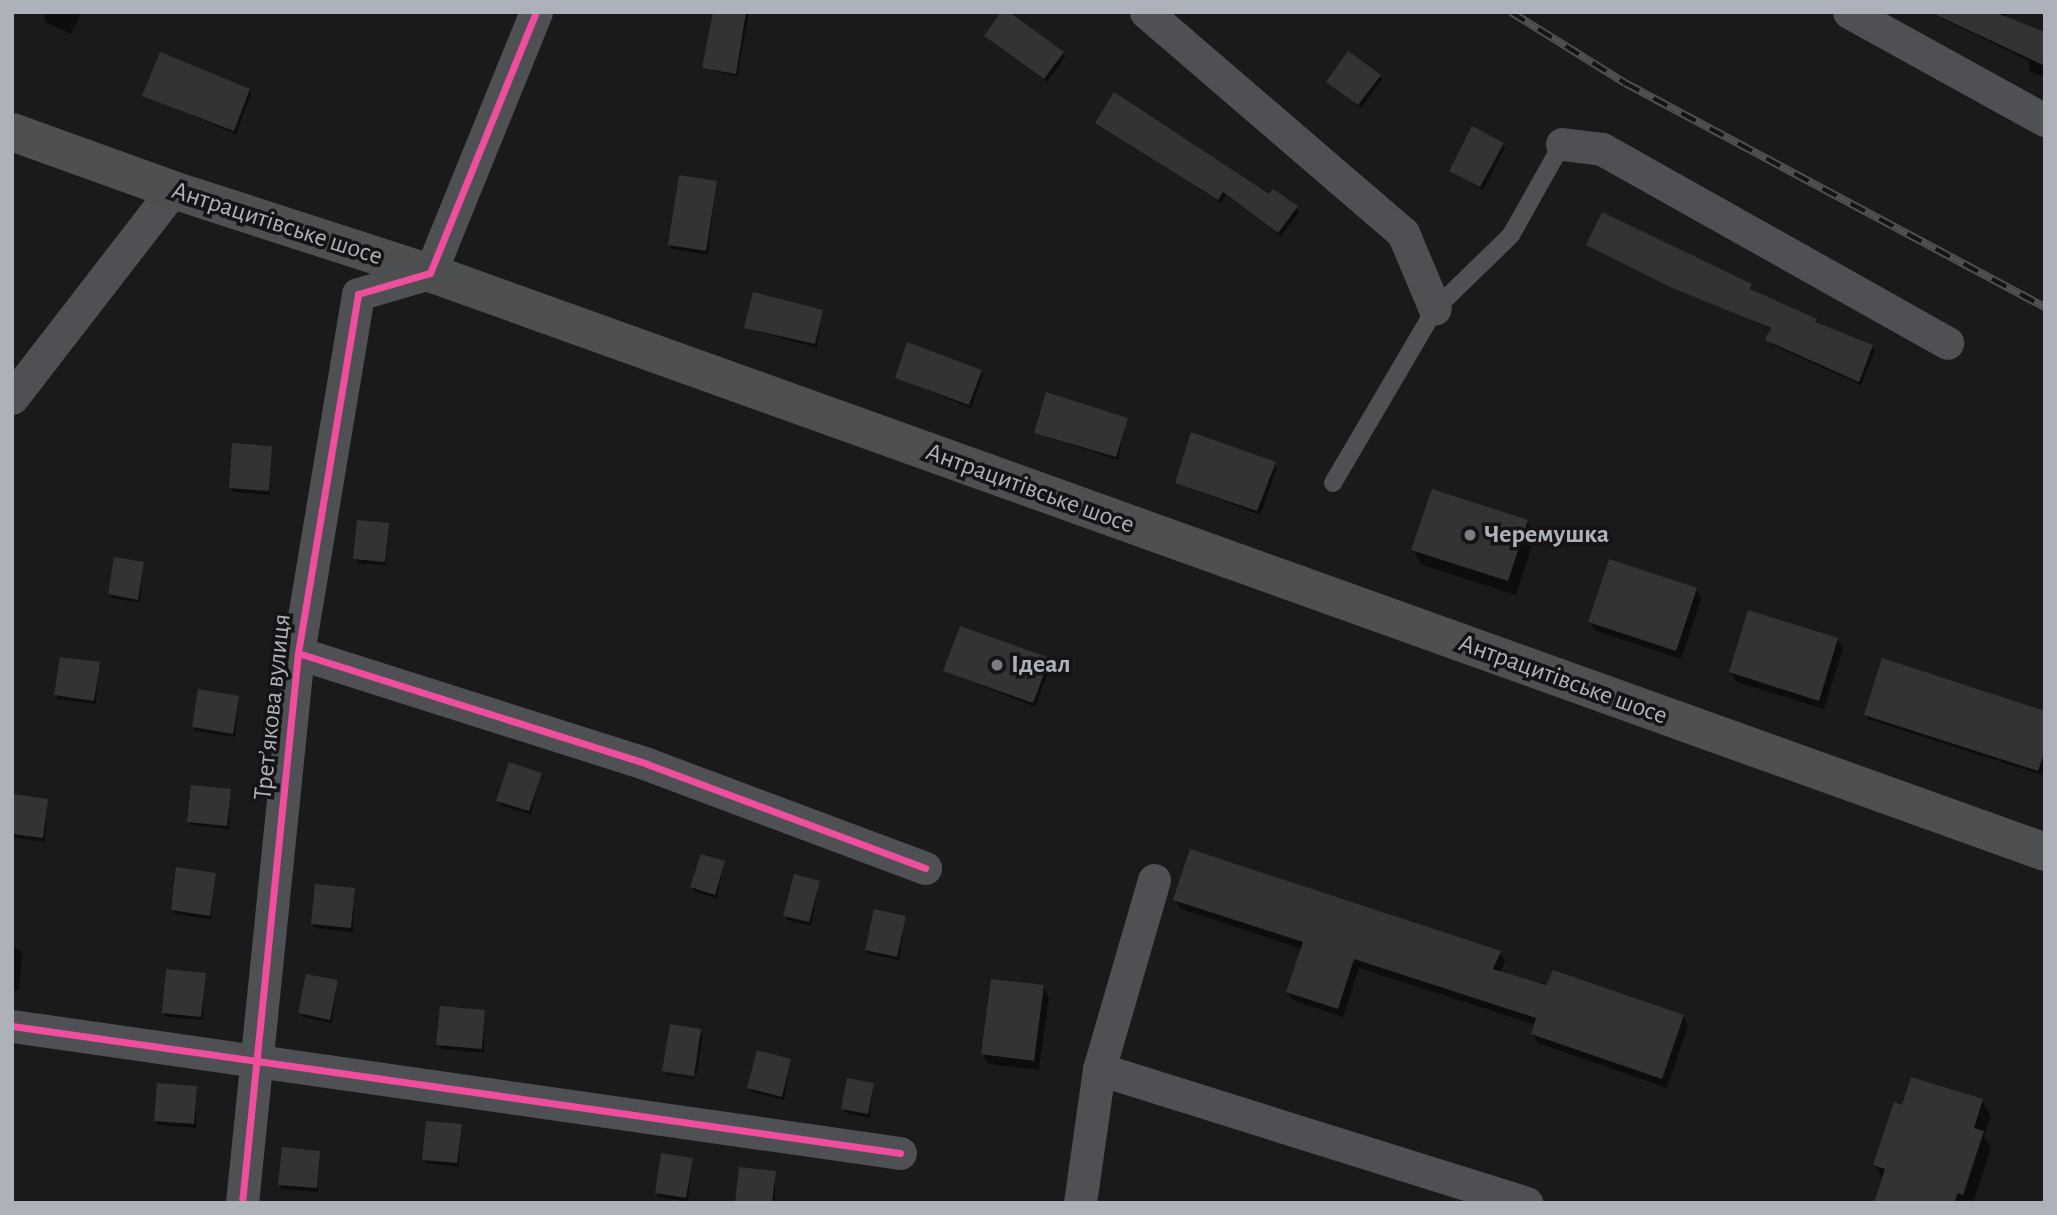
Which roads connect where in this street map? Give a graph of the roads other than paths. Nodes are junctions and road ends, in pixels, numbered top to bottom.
1 (536, 12) edge
2 (1146, 12) edge
3 (1849, 12) edge
4 (2045, 120) edge
5 (12, 132) edge
6 (1562, 144) joint
7 (173, 190) junction
8 (430, 273) junction
9 (1436, 309) junction
10 (1947, 343) dead end
11 (12, 398) edge
12 (1333, 483) dead end
13 (298, 653) junction
14 (2045, 852) edge
15 (925, 867) dead end
16 (1154, 880) dead end
17 (12, 1026) edge
18 (258, 1063) junction
19 (1099, 1069) junction
20 (900, 1153) dead end
21 (1486, 1197) edge
22 (242, 1203) edge
23 (1080, 1203) edge
24 (1526, 1203) edge

1 - 8 street
2 - 9 street
3 - 4 street
5 - 7 main road, Антрацитівське шосе
6 - 9 lane
6 - 10 street
7 - 8 main road, Антрацитівське шосе
7 - 11 street
8 - 13 street, Третʼякова вулиця
8 - 14 main road, Антрацитівське шосе
9 - 12 lane
13 - 15 street
13 - 18 street, Третʼякова вулиця
16 - 19 street
17 - 18 street
18 - 20 street
18 - 22 street, Третʼякова вулиця
19 - 21 street
19 - 23 street
21 - 24 street

